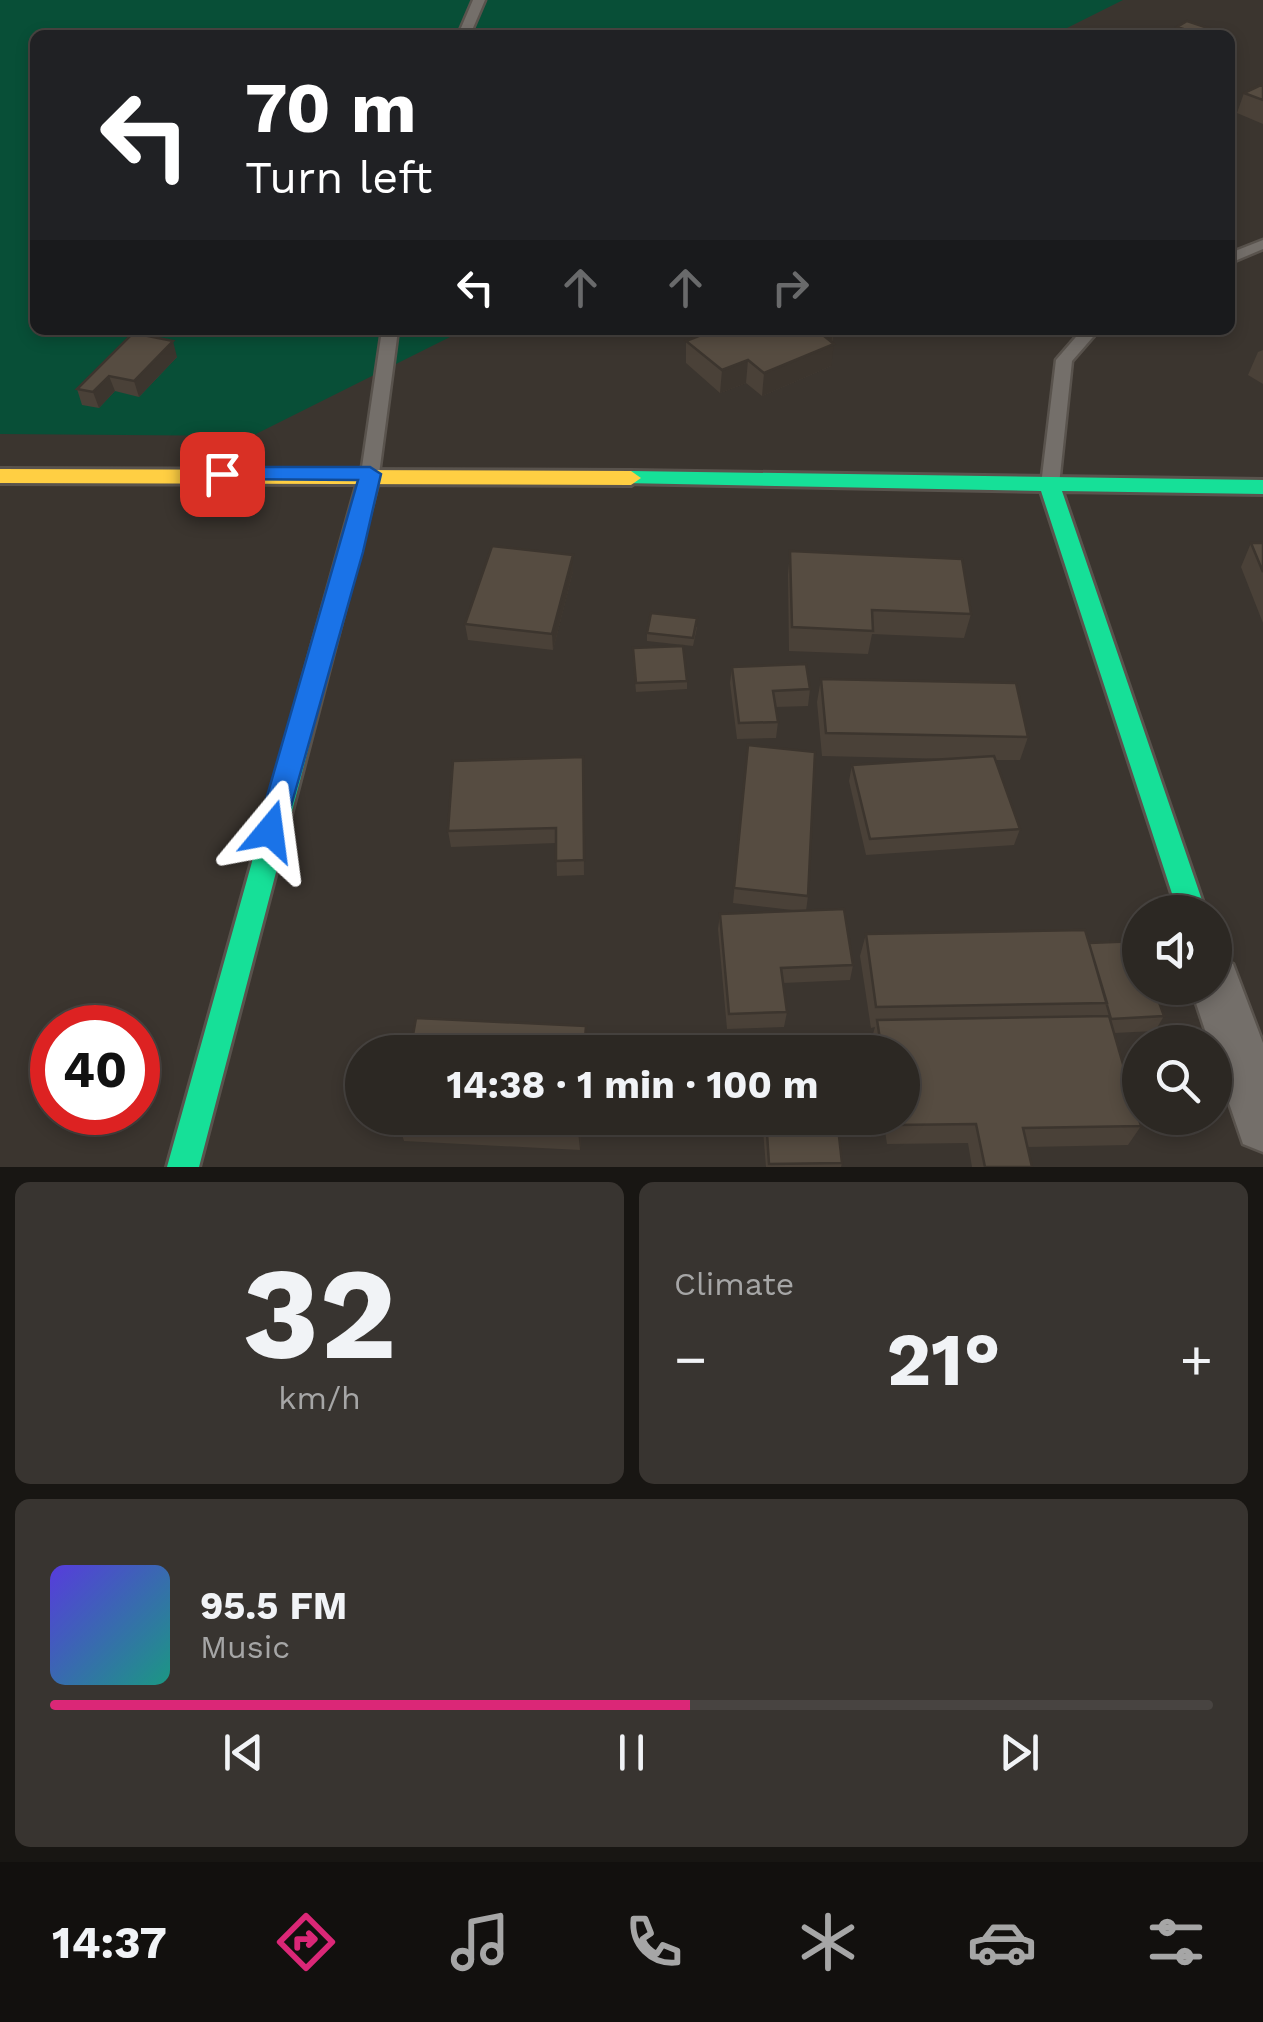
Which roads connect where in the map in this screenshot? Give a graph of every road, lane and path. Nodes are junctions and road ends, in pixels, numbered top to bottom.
1 (479, 0) edge
2 (466, 30) edge
3 (1263, 244) edge
4 (1235, 256) edge
5 (389, 335) edge
6 (1086, 335) edge
7 (370, 474) junction
8 (0, 476) edge
9 (1050, 485) junction
10 (1263, 487) edge
11 (1186, 895) edge
12 (1223, 1005) edge
13 (1263, 1124) edge
14 (183, 1167) edge

1 - 2 lane
3 - 4 lane
5 - 7 lane
6 - 9 lane
7 - 8 street
7 - 9 street
7 - 14 street
9 - 10 street
9 - 11 street
12 - 13 street

